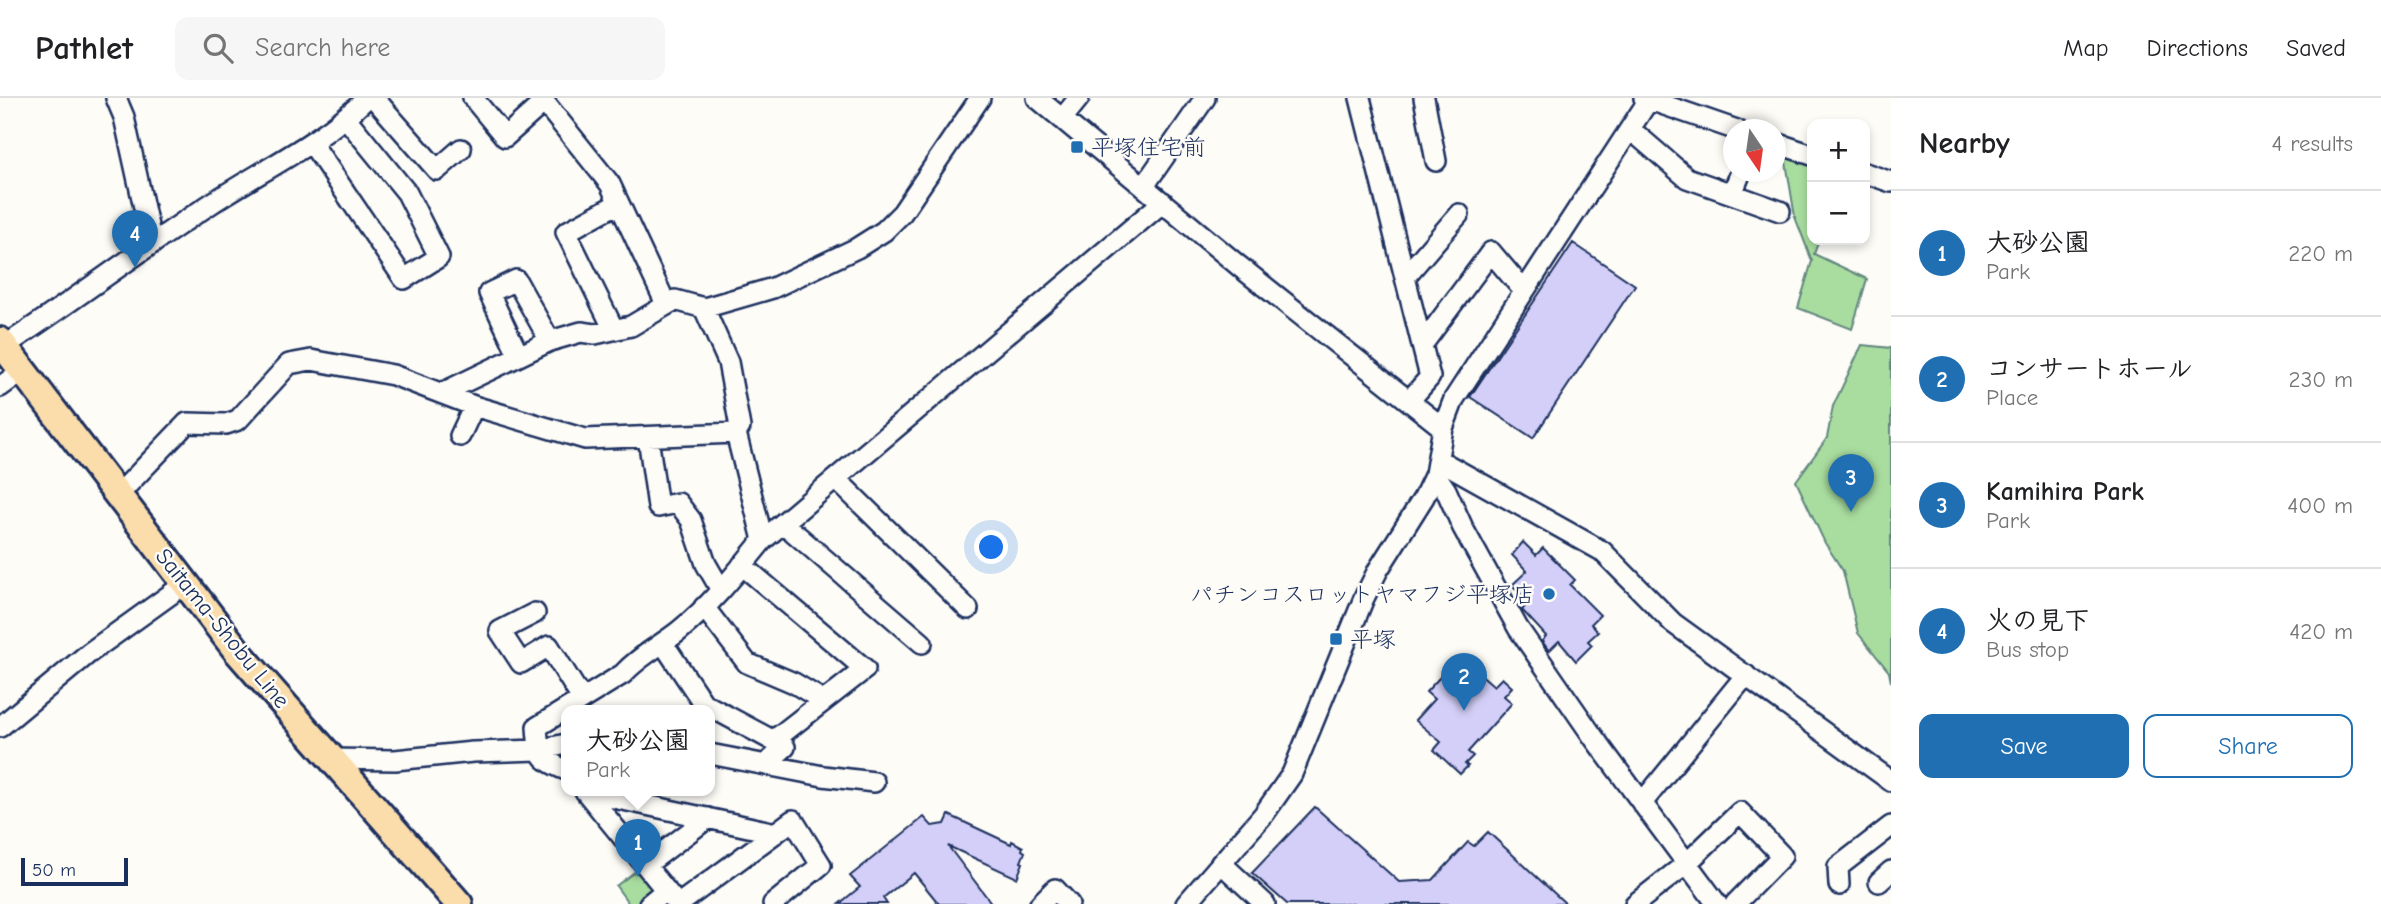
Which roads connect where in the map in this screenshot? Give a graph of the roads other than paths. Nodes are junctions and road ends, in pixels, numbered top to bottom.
1 (116, 98) edge
2 (367, 98) edge
3 (374, 98) edge
4 (473, 98) edge
5 (980, 98) edge
6 (1037, 98) edge
7 (1079, 98) edge
8 (1205, 98) edge
9 (1360, 98) edge
10 (1424, 98) edge
11 (1648, 99) edge
12 (543, 100) edge
13 (346, 118) junction
14 (1062, 119) junction
15 (1723, 125) edge
16 (1630, 129) junction
17 (311, 142) junction
18 (1786, 146) edge
19 (461, 149) dead end
20 (1807, 153) edge
21 (1436, 161) dead end
22 (1870, 175) edge
23 (1891, 181) edge
24 (1737, 182) edge
25 (1144, 186) junction
26 (1732, 194) junction
27 (1163, 202) junction
28 (617, 204) junction
29 (1780, 211) dead end
30 (1459, 214) dead end
31 (152, 244) junction
32 (1405, 277) junction
33 (1524, 291) junction
34 (666, 304) junction
35 (704, 308) junction
36 (614, 330) junction
37 (550, 341) junction
38 (1422, 345) junction
39 (1, 346) edge
40 (519, 356) junction
41 (22, 371) junction
42 (0, 387) edge
43 (442, 393) junction
44 (1409, 401) junction
45 (474, 405) junction
46 (1443, 428) junction
47 (736, 433) junction
48 (460, 436) dead end
49 (649, 437) junction
50 (1437, 467) junction
51 (837, 481) junction
52 (118, 495) junction
53 (784, 524) junction
54 (763, 541) junction
55 (742, 565) junction
56 (185, 584) junction
57 (720, 590) junction
58 (704, 607) junction
59 (968, 609) dead end
60 (535, 613) dead end
61 (663, 643) junction
62 (922, 643) dead end
63 (1746, 676) junction
64 (582, 699) junction
65 (824, 701) junction
66 (572, 705) edge
67 (707, 705) edge
68 (715, 709) edge
69 (561, 712) edge
70 (0, 727) edge
71 (774, 740) junction
72 (561, 745) edge
73 (539, 750) junction
74 (715, 755) edge
75 (331, 760) junction
76 (765, 765) junction
77 (561, 768) edge
78 (1891, 781) edge
79 (874, 782) dead end
80 (589, 796) edge
81 (605, 796) edge
82 (1642, 803) junction
83 (708, 818) junction
84 (1891, 826) edge
85 (776, 832) junction
86 (1222, 863) junction
87 (1686, 864) junction
88 (646, 865) junction
89 (1839, 885) dead end
90 (674, 899) edge
91 (459, 904) edge
92 (649, 904) edge
93 (773, 904) edge
94 (1040, 904) edge
95 (1069, 904) edge
96 (1186, 904) edge
97 (1265, 904) edge
98 (1635, 904) edge
99 (1717, 904) edge
100 (1735, 904) edge

1 - 31 street
2 - 13 street
3 - 19 street
4 - 12 street
5 - 35 street
6 - 14 street
7 - 14 street
8 - 25 street
9 - 32 street
10 - 21 street
11 - 15 street
11 - 16 street
12 - 28 street
13 - 17 street
13 - 17 street
14 - 25 street
16 - 26 street
16 - 33 street
17 - 31 street
18 - 20 street
22 - 23 street
24 - 26 street
25 - 27 street
26 - 29 street
27 - 44 street
27 - 51 street
28 - 34 street
28 - 36 street
30 - 32 street
31 - 39 street
32 - 38 street
33 - 38 street
33 - 46 street
34 - 35 street
34 - 36 street
35 - 47 street
36 - 37 street
37 - 40 street
37 - 40 street
38 - 44 street
39 - 41 main road, Saitama-Shobu Line
40 - 43 street
41 - 42 street
41 - 52 main road, Saitama-Shobu Line
43 - 45 street
43 - 52 street
44 - 46 street
45 - 48 street
45 - 49 street
46 - 50 street
47 - 49 street
47 - 54 street
49 - 57 street
50 - 63 street
50 - 82 street
50 - 86 street
51 - 53 street
51 - 59 street
52 - 56 main road, Saitama-Shobu Line
53 - 54 street
53 - 62 street
54 - 55 street
55 - 57 street
55 - 65 street
56 - 70 street
56 - 75 main road, Saitama-Shobu Line
57 - 58 street
58 - 61 street
58 - 65 street
60 - 64 street
61 - 64 street
61 - 67 street
63 - 78 street
63 - 82 street
64 - 66 street
65 - 71 street
68 - 71 street
69 - 73 street
71 - 76 street
72 - 73 street
73 - 75 street
73 - 77 street
74 - 76 street
75 - 91 main road, Saitama-Shobu Line
76 - 79 street
80 - 88 street
81 - 83 street
82 - 87 street
83 - 85 street
83 - 88 street
84 - 89 street
85 - 90 street
85 - 93 street
86 - 96 street
86 - 97 street
87 - 98 street
87 - 99 street
87 - 100 street
88 - 90 street
90 - 92 street
94 - 95 street

